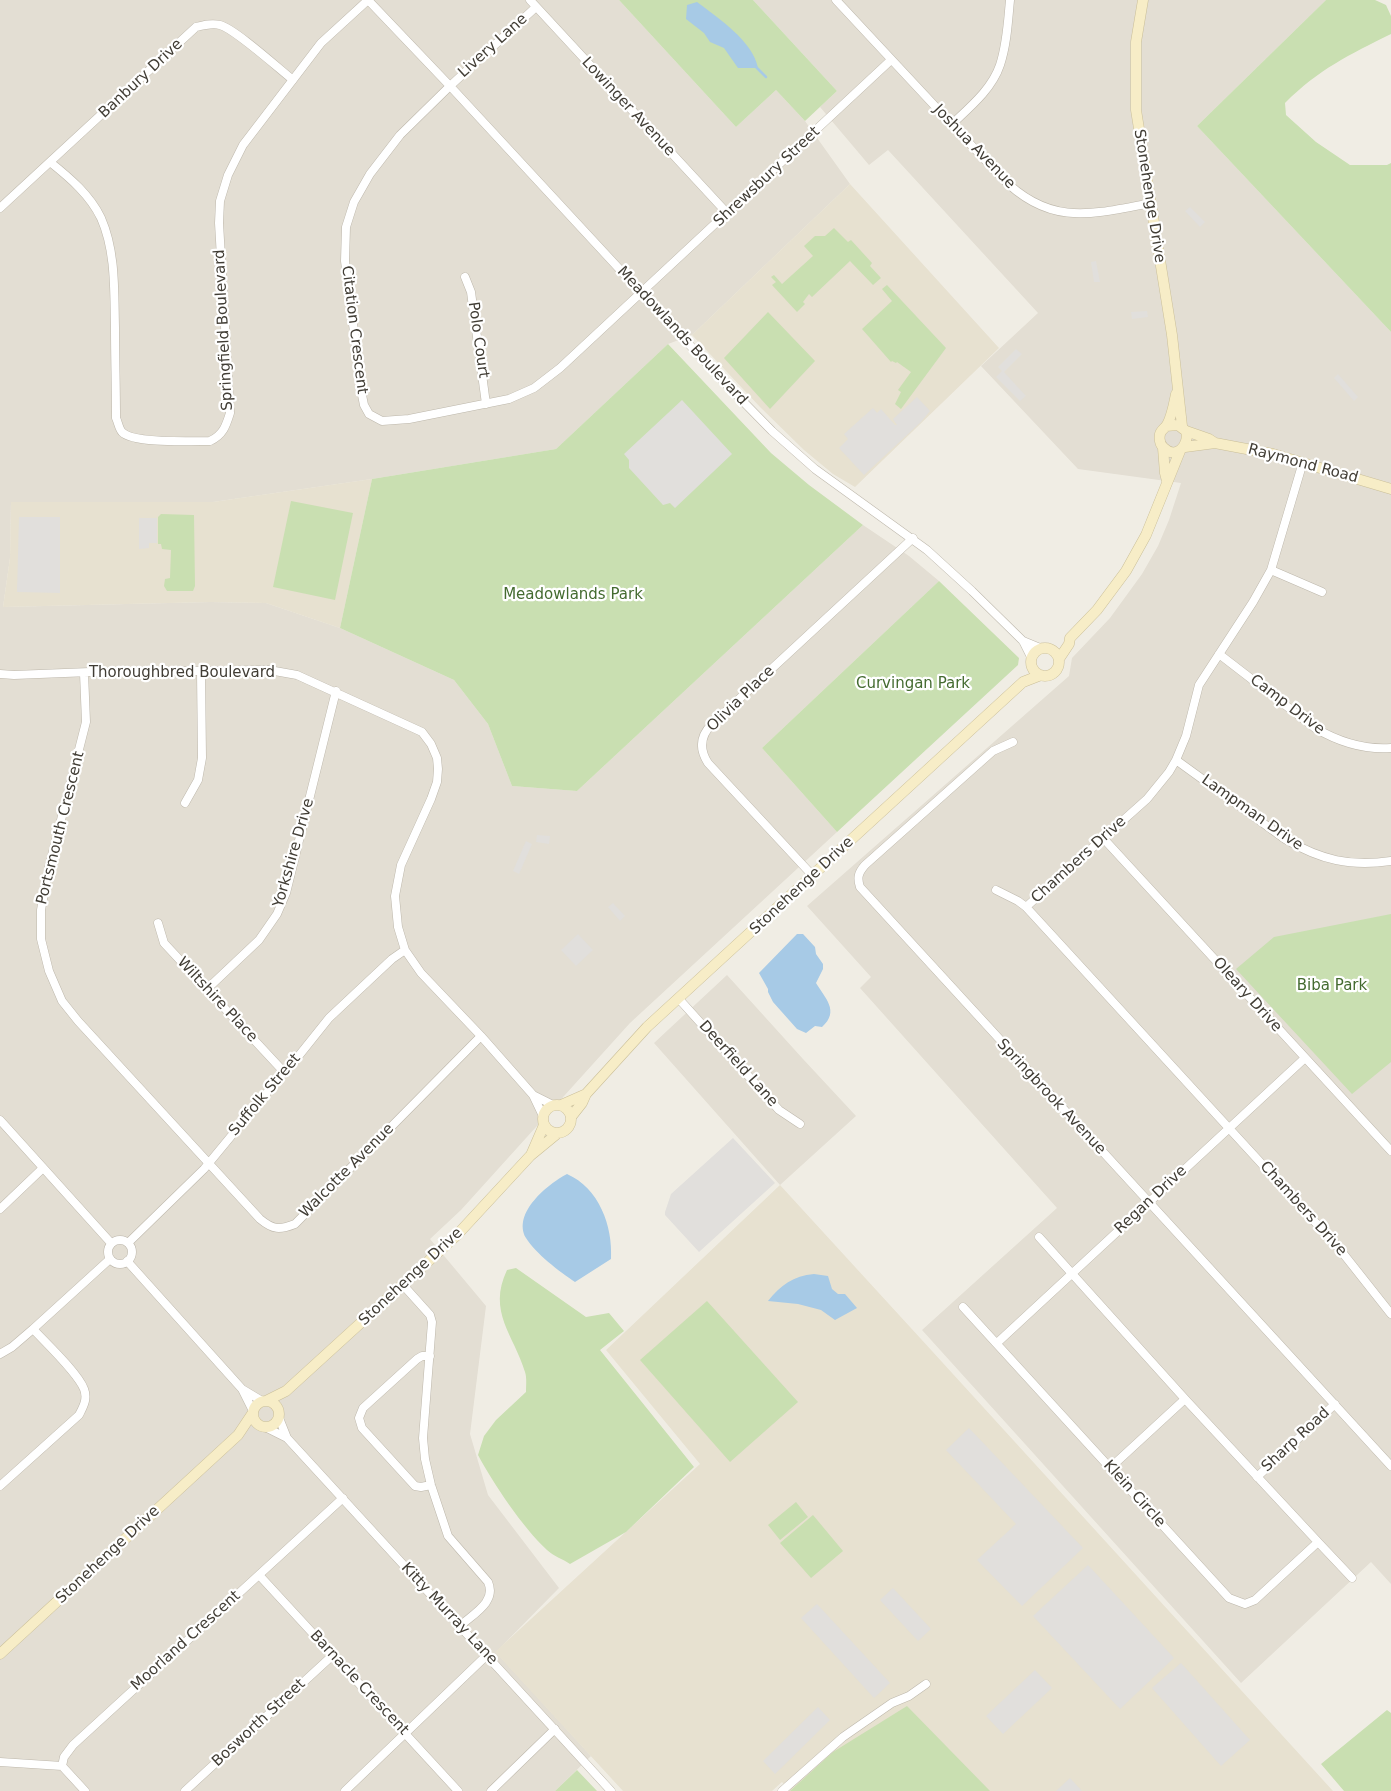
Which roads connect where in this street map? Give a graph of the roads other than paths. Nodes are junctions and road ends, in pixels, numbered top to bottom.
1 (368, 0) edge
2 (530, 0) edge
3 (1010, 0) edge
4 (1143, 0) edge
5 (838, 1) edge
6 (536, 7) junction
7 (891, 60) junction
8 (293, 80) junction
9 (450, 86) junction
10 (952, 124) junction
11 (50, 162) junction
12 (1151, 204) junction
13 (0, 208) edge
14 (727, 213) junction
15 (464, 277) dead end
16 (642, 292) junction
17 (1177, 391) junction
18 (486, 404) junction
19 (1166, 426) junction
20 (1184, 429) junction
21 (1215, 443) junction
22 (1163, 448) junction
23 (1182, 449) junction
24 (1303, 462) junction
25 (1167, 481) junction
26 (1391, 489) edge
27 (913, 538) junction
28 (1270, 570) junction
29 (1322, 592) dead end
30 (1070, 638) junction
31 (1023, 641) junction
32 (1045, 648) junction
33 (1219, 654) junction
34 (1059, 659) junction
35 (1031, 662) junction
36 (201, 672) junction
37 (84, 673) junction
38 (1041, 675) junction
39 (0, 676) edge
40 (1023, 682) junction
41 (336, 691) junction
42 (1013, 742) dead end
43 (1391, 748) edge
44 (1176, 760) junction
45 (185, 802) dead end
46 (1103, 838) junction
47 (1391, 860) edge
48 (813, 876) junction
49 (996, 890) dead end
50 (1026, 907) junction
51 (158, 923) dead end
52 (405, 950) junction
53 (207, 989) junction
54 (679, 999) junction
55 (481, 1036) junction
56 (1305, 1058) junction
57 (284, 1072) junction
58 (586, 1094) junction
59 (533, 1095) junction
60 (557, 1105) junction
61 (571, 1117) junction
62 (0, 1120) edge
63 (543, 1120) junction
64 (800, 1124) dead end
65 (1229, 1128) junction
66 (558, 1133) junction
67 (1391, 1152) edge
68 (530, 1156) junction
69 (209, 1162) junction
70 (43, 1168) junction
71 (1148, 1202) junction
72 (0, 1209) edge
73 (1039, 1237) dead end
74 (111, 1243) junction
75 (128, 1243) junction
76 (110, 1259) junction
77 (127, 1261) junction
78 (1073, 1272) junction
79 (403, 1285) junction
80 (963, 1307) dead end
81 (1391, 1314) edge
82 (33, 1329) junction
83 (997, 1343) junction
84 (0, 1354) edge
85 (430, 1356) junction
86 (242, 1389) junction
87 (286, 1391) junction
88 (1185, 1399) junction
89 (264, 1401) junction
90 (1335, 1404) junction
91 (253, 1412) junction
92 (279, 1415) junction
93 (265, 1427) junction
94 (238, 1435) junction
95 (287, 1438) junction
96 (1391, 1466) edge
97 (1110, 1468) junction
98 (1257, 1477) junction
99 (431, 1485) junction
100 (0, 1486) edge
101 (342, 1498) junction
102 (1318, 1542) junction
103 (259, 1575) junction
104 (1352, 1578) dead end
105 (460, 1626) junction
106 (0, 1654) edge
107 (333, 1655) junction
108 (486, 1655) junction
109 (926, 1684) dead end
110 (554, 1730) junction
111 (405, 1733) junction
112 (0, 1762) edge
113 (62, 1766) junction
114 (85, 1791) edge
115 (185, 1791) edge
116 (345, 1791) edge
117 (458, 1791) edge
118 (491, 1791) edge
119 (611, 1791) edge
120 (782, 1791) edge

1 - 8 street, Springfield Boulevard
1 - 9 street, Meadowlands Boulevard
2 - 6 street, Lowinger Avenue
3 - 10 street
4 - 12 street, Stonehenge Drive
5 - 7 street, Joshua Avenue
6 - 9 street, Livery Lane
6 - 14 street, Lowinger Avenue
7 - 10 street, Joshua Avenue
7 - 14 street, Shrewsbury Street
8 - 11 street, Banbury Drive
8 - 11 street, Springfield Boulevard
9 - 16 street, Meadowlands Boulevard
9 - 18 street, Citation Crescent
10 - 12 street, Joshua Avenue
11 - 13 street, Banbury Drive
12 - 17 street, Stonehenge Drive
14 - 16 street, Shrewsbury Street
15 - 18 street, Polo Court
16 - 18 street, Citation Crescent
16 - 27 street, Meadowlands Boulevard
17 - 19 street, Stonehenge Drive
17 - 20 street, Stonehenge Drive
19 - 20 street
19 - 22 street
20 - 21 street, Raymond Road
20 - 23 street
21 - 23 street, Raymond Road
21 - 24 street, Raymond Road
22 - 23 street
22 - 25 street
23 - 25 street
24 - 26 street, Raymond Road
24 - 28 street, Chambers Drive
25 - 30 street
27 - 31 street, Meadowlands Boulevard
27 - 48 street, Olivia Place
28 - 29 street
28 - 33 street, Chambers Drive
30 - 32 street
30 - 34 street
31 - 32 street, Meadowlands Boulevard
31 - 35 street, Meadowlands Boulevard
32 - 34 street
32 - 35 street
33 - 43 street, Camp Drive
33 - 44 street, Chambers Drive
34 - 38 street
35 - 38 street
35 - 40 street, Stonehenge Drive
36 - 37 street, Thoroughbred Boulevard
36 - 41 street, Thoroughbred Boulevard
36 - 45 street
37 - 39 street, Thoroughbred Boulevard
37 - 69 street, Portsmouth Crescent
38 - 40 street, Stonehenge Drive
40 - 48 street, Stonehenge Drive
41 - 52 street, Thoroughbred Boulevard
41 - 53 street, Yorkshire Drive
42 - 71 street, Springbrook Avenue
44 - 46 street, Chambers Drive
44 - 47 street, Lampman Drive
46 - 50 street, Chambers Drive
46 - 56 street, Oleary Drive
48 - 54 street, Stonehenge Drive
49 - 50 street
50 - 65 street, Chambers Drive
51 - 53 street, Wiltshire Place
52 - 55 street, Thoroughbred Boulevard
52 - 57 street, Suffolk Street
53 - 57 street, Wiltshire Place
54 - 58 street, Stonehenge Drive
54 - 64 street, Deerfield Lane
55 - 59 street, Thoroughbred Boulevard
55 - 69 street, Walcotte Avenue
56 - 65 street, Regan Drive
56 - 67 street, Oleary Drive
57 - 69 street, Suffolk Street
58 - 60 street, Stonehenge Drive
58 - 61 street, Stonehenge Drive
59 - 60 street, Thoroughbred Boulevard
59 - 63 street, Thoroughbred Boulevard
60 - 61 street
60 - 63 street
61 - 66 street
62 - 70 street
63 - 66 street
63 - 68 street, Stonehenge Drive
65 - 71 street, Regan Drive
65 - 81 street, Chambers Drive
66 - 68 street, Stonehenge Drive
68 - 79 street, Stonehenge Drive
69 - 75 street, Suffolk Street
70 - 72 street
70 - 74 street
71 - 78 street, Regan Drive
71 - 90 street, Springbrook Avenue
73 - 78 street
74 - 75 street
74 - 76 street
75 - 77 street
76 - 77 street
76 - 82 street
77 - 86 street
78 - 83 street, Regan Drive
78 - 88 street
79 - 85 street
79 - 87 street, Stonehenge Drive
80 - 83 street, Klein Circle
82 - 84 street
82 - 100 street
83 - 97 street, Klein Circle
85 - 99 street
85 - 99 street
86 - 89 street
86 - 91 street
87 - 89 street, Stonehenge Drive
87 - 92 street
88 - 97 street
88 - 98 street
89 - 91 street
89 - 92 street
90 - 96 street, Springbrook Avenue
90 - 98 street, Sharp Road
91 - 93 street
91 - 94 street, Stonehenge Drive
92 - 93 street
92 - 95 street, Kitty Murray Lane
93 - 94 street, Stonehenge Drive
93 - 95 street, Kitty Murray Lane
94 - 106 street, Stonehenge Drive
95 - 101 street, Kitty Murray Lane
97 - 102 street, Klein Circle
98 - 102 street
99 - 105 street
101 - 103 street, Moorland Crescent
101 - 105 street, Kitty Murray Lane
102 - 104 street
103 - 107 street, Barnacle Crescent
103 - 113 street, Moorland Crescent
105 - 108 street, Kitty Murray Lane
107 - 111 street, Barnacle Crescent
107 - 115 street, Bosworth Street
108 - 110 street, Kitty Murray Lane
108 - 111 street
109 - 120 street
110 - 118 street
110 - 119 street, Kitty Murray Lane
111 - 116 street
111 - 117 street, Barnacle Crescent
112 - 113 street
113 - 114 street

